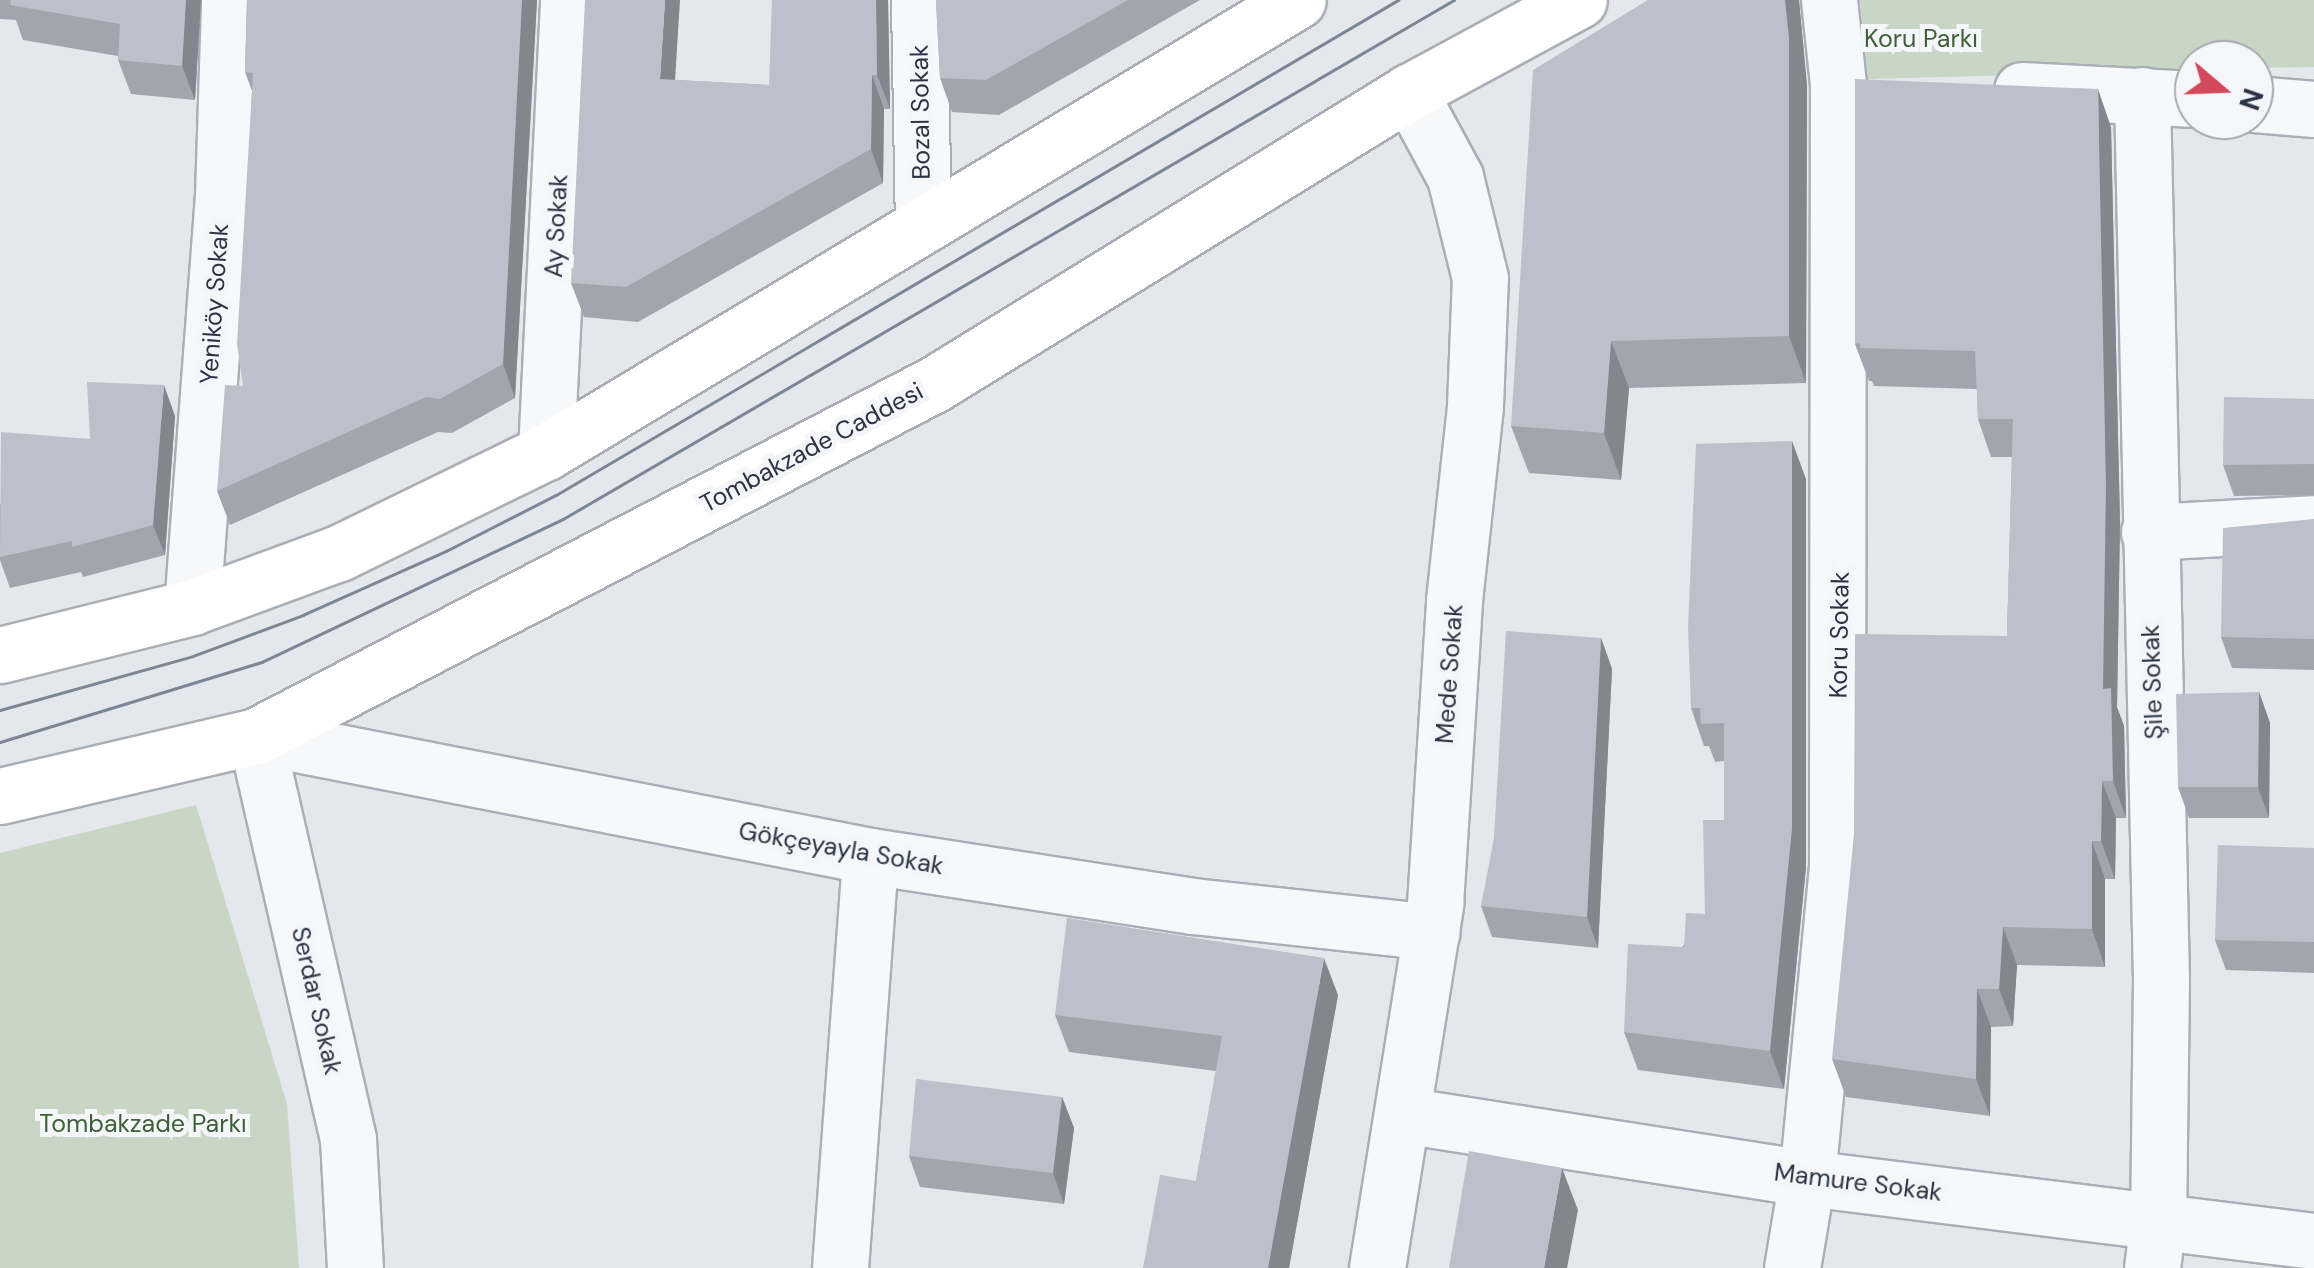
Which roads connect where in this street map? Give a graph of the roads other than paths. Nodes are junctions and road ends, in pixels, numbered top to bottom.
1 (230, 0) edge
2 (568, 0) edge
3 (918, 0) edge
4 (1579, 0) edge
5 (1829, 0) edge
6 (1294, 1) edge
7 (1838, 84) junction
8 (1895, 86) edge
9 (1971, 88) edge
10 (1410, 92) junction
11 (2168, 97) edge
12 (2274, 106) edge
13 (2314, 109) edge
14 (923, 225) junction
15 (546, 452) junction
16 (2314, 522) edge
17 (2149, 532) junction
18 (192, 607) junction
19 (0, 655) edge
20 (256, 736) junction
21 (0, 796) edge
22 (870, 856) junction
23 (1432, 932) junction
24 (1403, 1115) junction
25 (1806, 1178) junction
26 (2314, 1240) edge
27 (2155, 1244) edge
28 (355, 1268) edge
29 (840, 1268) edge
30 (1378, 1268) edge
31 (1792, 1268) edge

1 - 18 street, Yeniköy Sokak
2 - 15 street, Ay Sokak
3 - 14 street, Bozal Sokak
4 - 10 main road, Tombakzade Caddesi
5 - 7 street, Koru Sokak
6 - 14 main road
7 - 8 street
7 - 25 street, Koru Sokak
9 - 11 street
10 - 20 main road, Tombakzade Caddesi
10 - 23 street, Mede Sokak
11 - 17 street, Şile Sokak
12 - 13 street
14 - 15 main road
15 - 18 main road
16 - 17 street
17 - 27 street, Şile Sokak
18 - 19 main road
20 - 21 main road, Tombakzade Caddesi
20 - 22 street, Gökçeyayla Sokak
20 - 28 street, Serdar Sokak
22 - 23 street, Gökçeyayla Sokak
22 - 29 street
23 - 24 street, Mede Sokak
24 - 25 street, Mamure Sokak
24 - 30 street, Mede Sokak
25 - 27 street, Mamure Sokak
25 - 31 street, Koru Sokak
26 - 27 street, Mamure Sokak

